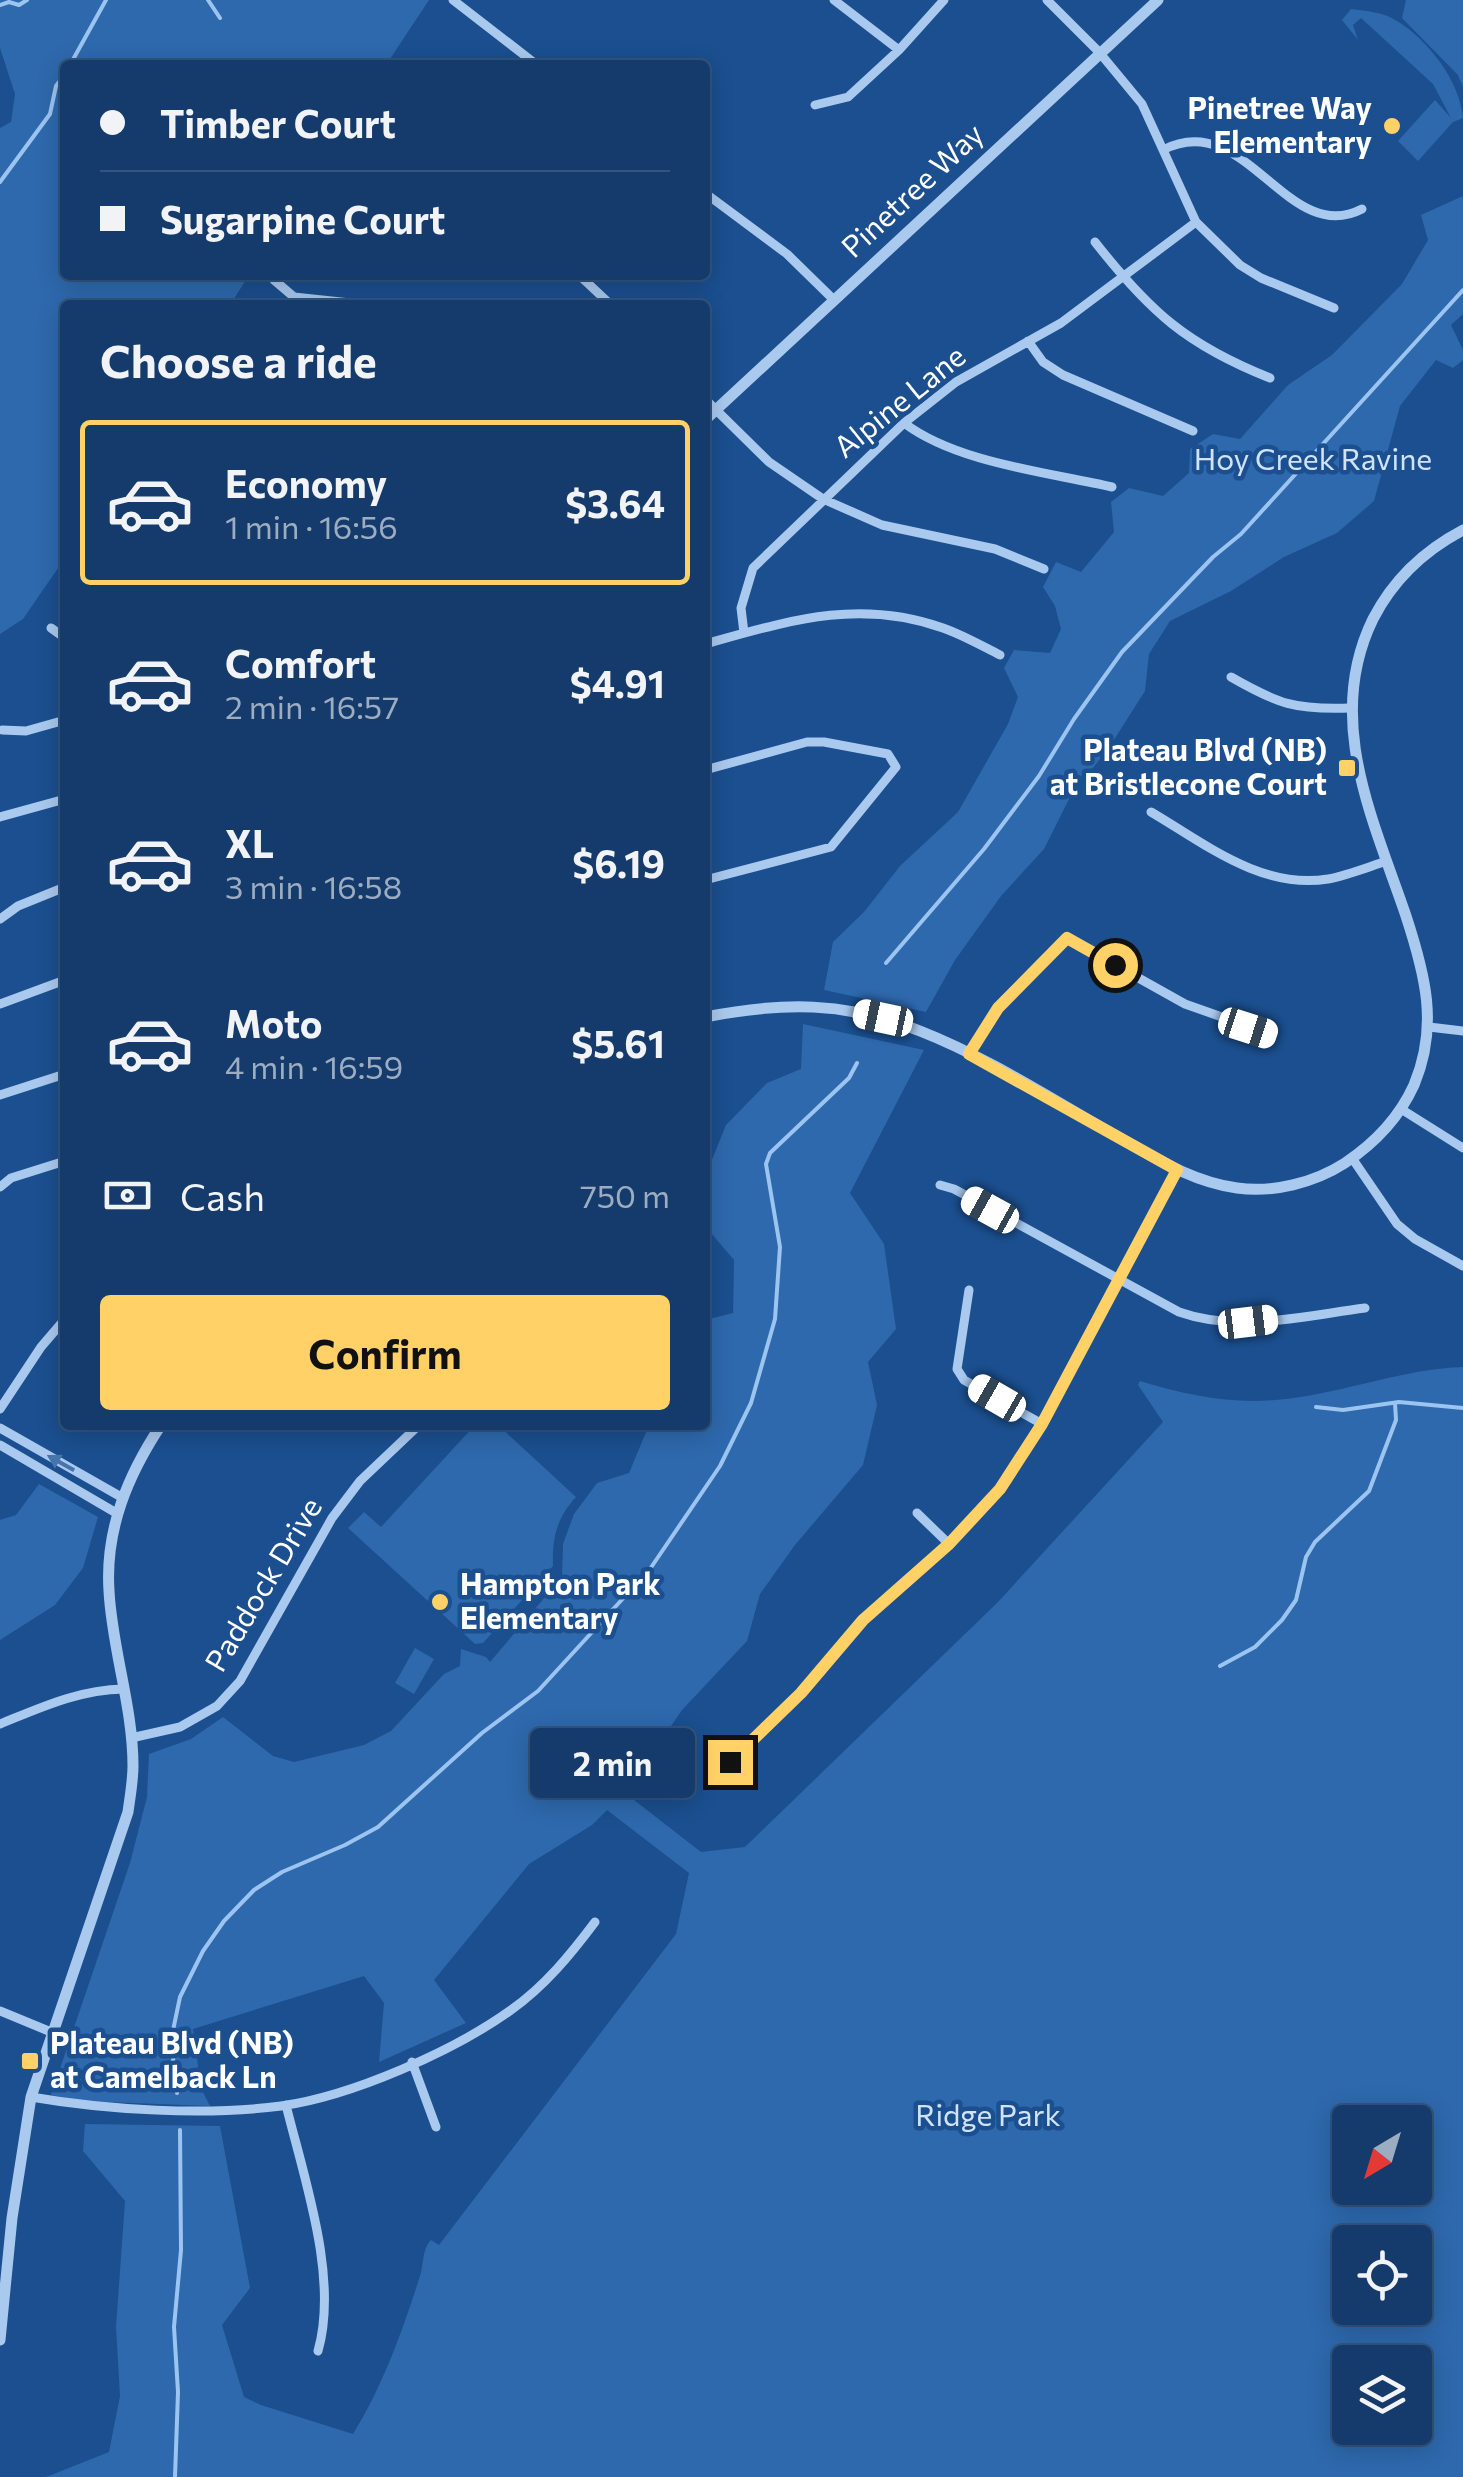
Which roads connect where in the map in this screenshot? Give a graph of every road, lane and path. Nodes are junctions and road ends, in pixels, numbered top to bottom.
1 (453, 0) edge
2 (834, 0) edge
3 (944, 0) edge
4 (1047, 0) edge
5 (1158, 0) edge
6 (466, 4) edge
7 (899, 50) junction
8 (1098, 52) junction
9 (531, 60) edge
10 (815, 105) dead end
11 (1164, 150) junction
12 (710, 197) edge
13 (1362, 209) dead end
14 (1196, 222) junction
15 (1095, 242) dead end
16 (1122, 277) junction
17 (274, 280) dead end
18 (585, 280) edge
19 (322, 300) edge
20 (606, 300) edge
21 (834, 300) junction
22 (1334, 308) dead end
23 (1028, 342) junction
24 (1270, 378) dead end
25 (710, 405) edge
26 (716, 410) junction
27 (710, 415) edge
28 (904, 423) junction
29 (1193, 431) dead end
30 (1112, 488) dead end
31 (822, 500) junction
32 (1463, 530) edge
33 (1044, 569) dead end
34 (52, 628) dead end
35 (744, 633) junction
36 (60, 634) edge
37 (710, 643) edge
38 (1000, 655) dead end
39 (1231, 677) dead end
40 (1350, 708) junction
41 (60, 721) edge
42 (2, 730) dead end
43 (710, 769) edge
44 (60, 799) edge
45 (1150, 812) dead end
46 (0, 817) edge
47 (1387, 861) junction
48 (710, 879) edge
49 (60, 889) edge
50 (0, 920) edge
51 (60, 982) edge
52 (0, 1004) edge
53 (710, 1015) edge
54 (1429, 1028) junction
55 (1463, 1031) edge
56 (1270, 1034) dead end
57 (969, 1054) junction
58 (60, 1076) edge
59 (0, 1095) edge
60 (1401, 1109) junction
61 (1463, 1134) edge
62 (1458, 1146) edge
63 (1352, 1158) junction
64 (60, 1162) edge
65 (1177, 1170) junction
66 (940, 1185) dead end
67 (0, 1187) edge
68 (1463, 1266) edge
69 (1118, 1280) junction
70 (969, 1290) dead end
71 (1365, 1308) dead end
72 (60, 1325) edge
73 (0, 1409) edge
74 (1042, 1424) junction
75 (0, 1428) edge
76 (158, 1430) edge
77 (414, 1430) edge
78 (0, 1445) edge
79 (123, 1498) junction
80 (917, 1513) dead end
81 (118, 1514) junction
82 (949, 1544) junction
83 (124, 1689) junction
84 (0, 1724) edge
85 (131, 1738) junction
86 (719, 1774) dead end
87 (595, 1922) dead end
88 (0, 2011) edge
89 (51, 2032) junction
90 (412, 2062) junction
91 (31, 2096) junction
92 (286, 2105) junction
93 (436, 2128) dead end
94 (0, 2340) edge
95 (318, 2351) dead end

1 - 6 street
2 - 7 street
3 - 7 street
4 - 8 street
5 - 8 street, Pinetree Way
6 - 9 street
7 - 10 street
8 - 11 street
8 - 21 street, Pinetree Way
11 - 13 street
11 - 14 street
12 - 21 street
14 - 16 street, Alpine Lane
14 - 22 street
15 - 16 street
16 - 23 street, Alpine Lane
16 - 24 street
17 - 19 street
18 - 20 street
21 - 26 street, Pinetree Way
23 - 28 street, Alpine Lane
23 - 29 street
25 - 26 street
26 - 27 street, Pinetree Way
26 - 31 street
28 - 30 street
28 - 31 street, Alpine Lane
31 - 33 street
31 - 35 street, Alpine Lane
32 - 40 street
34 - 36 street
35 - 37 street
35 - 38 street
39 - 40 street
40 - 47 street
41 - 42 street
43 - 48 street
44 - 46 street
45 - 47 street
47 - 54 street
49 - 50 street
51 - 52 street
53 - 57 street
54 - 55 street
54 - 60 street
56 - 57 street
57 - 65 street
58 - 59 street
60 - 62 street
60 - 63 street
61 - 62 street
63 - 65 street
63 - 68 street
64 - 67 street
65 - 69 street
66 - 69 street
69 - 71 street
69 - 74 street
70 - 74 street
72 - 73 street
74 - 82 street
79 -> 75 street
76 - 79 street
77 - 85 street, Paddock Drive
78 - 81 street
79 - 81 street
80 - 82 street
81 - 83 street
82 - 86 street
83 - 84 street
83 - 85 street
85 - 89 street
87 - 90 street
88 - 89 street
89 - 91 street
90 - 92 street
90 - 93 street
91 - 92 street
91 - 94 street
92 - 95 street

